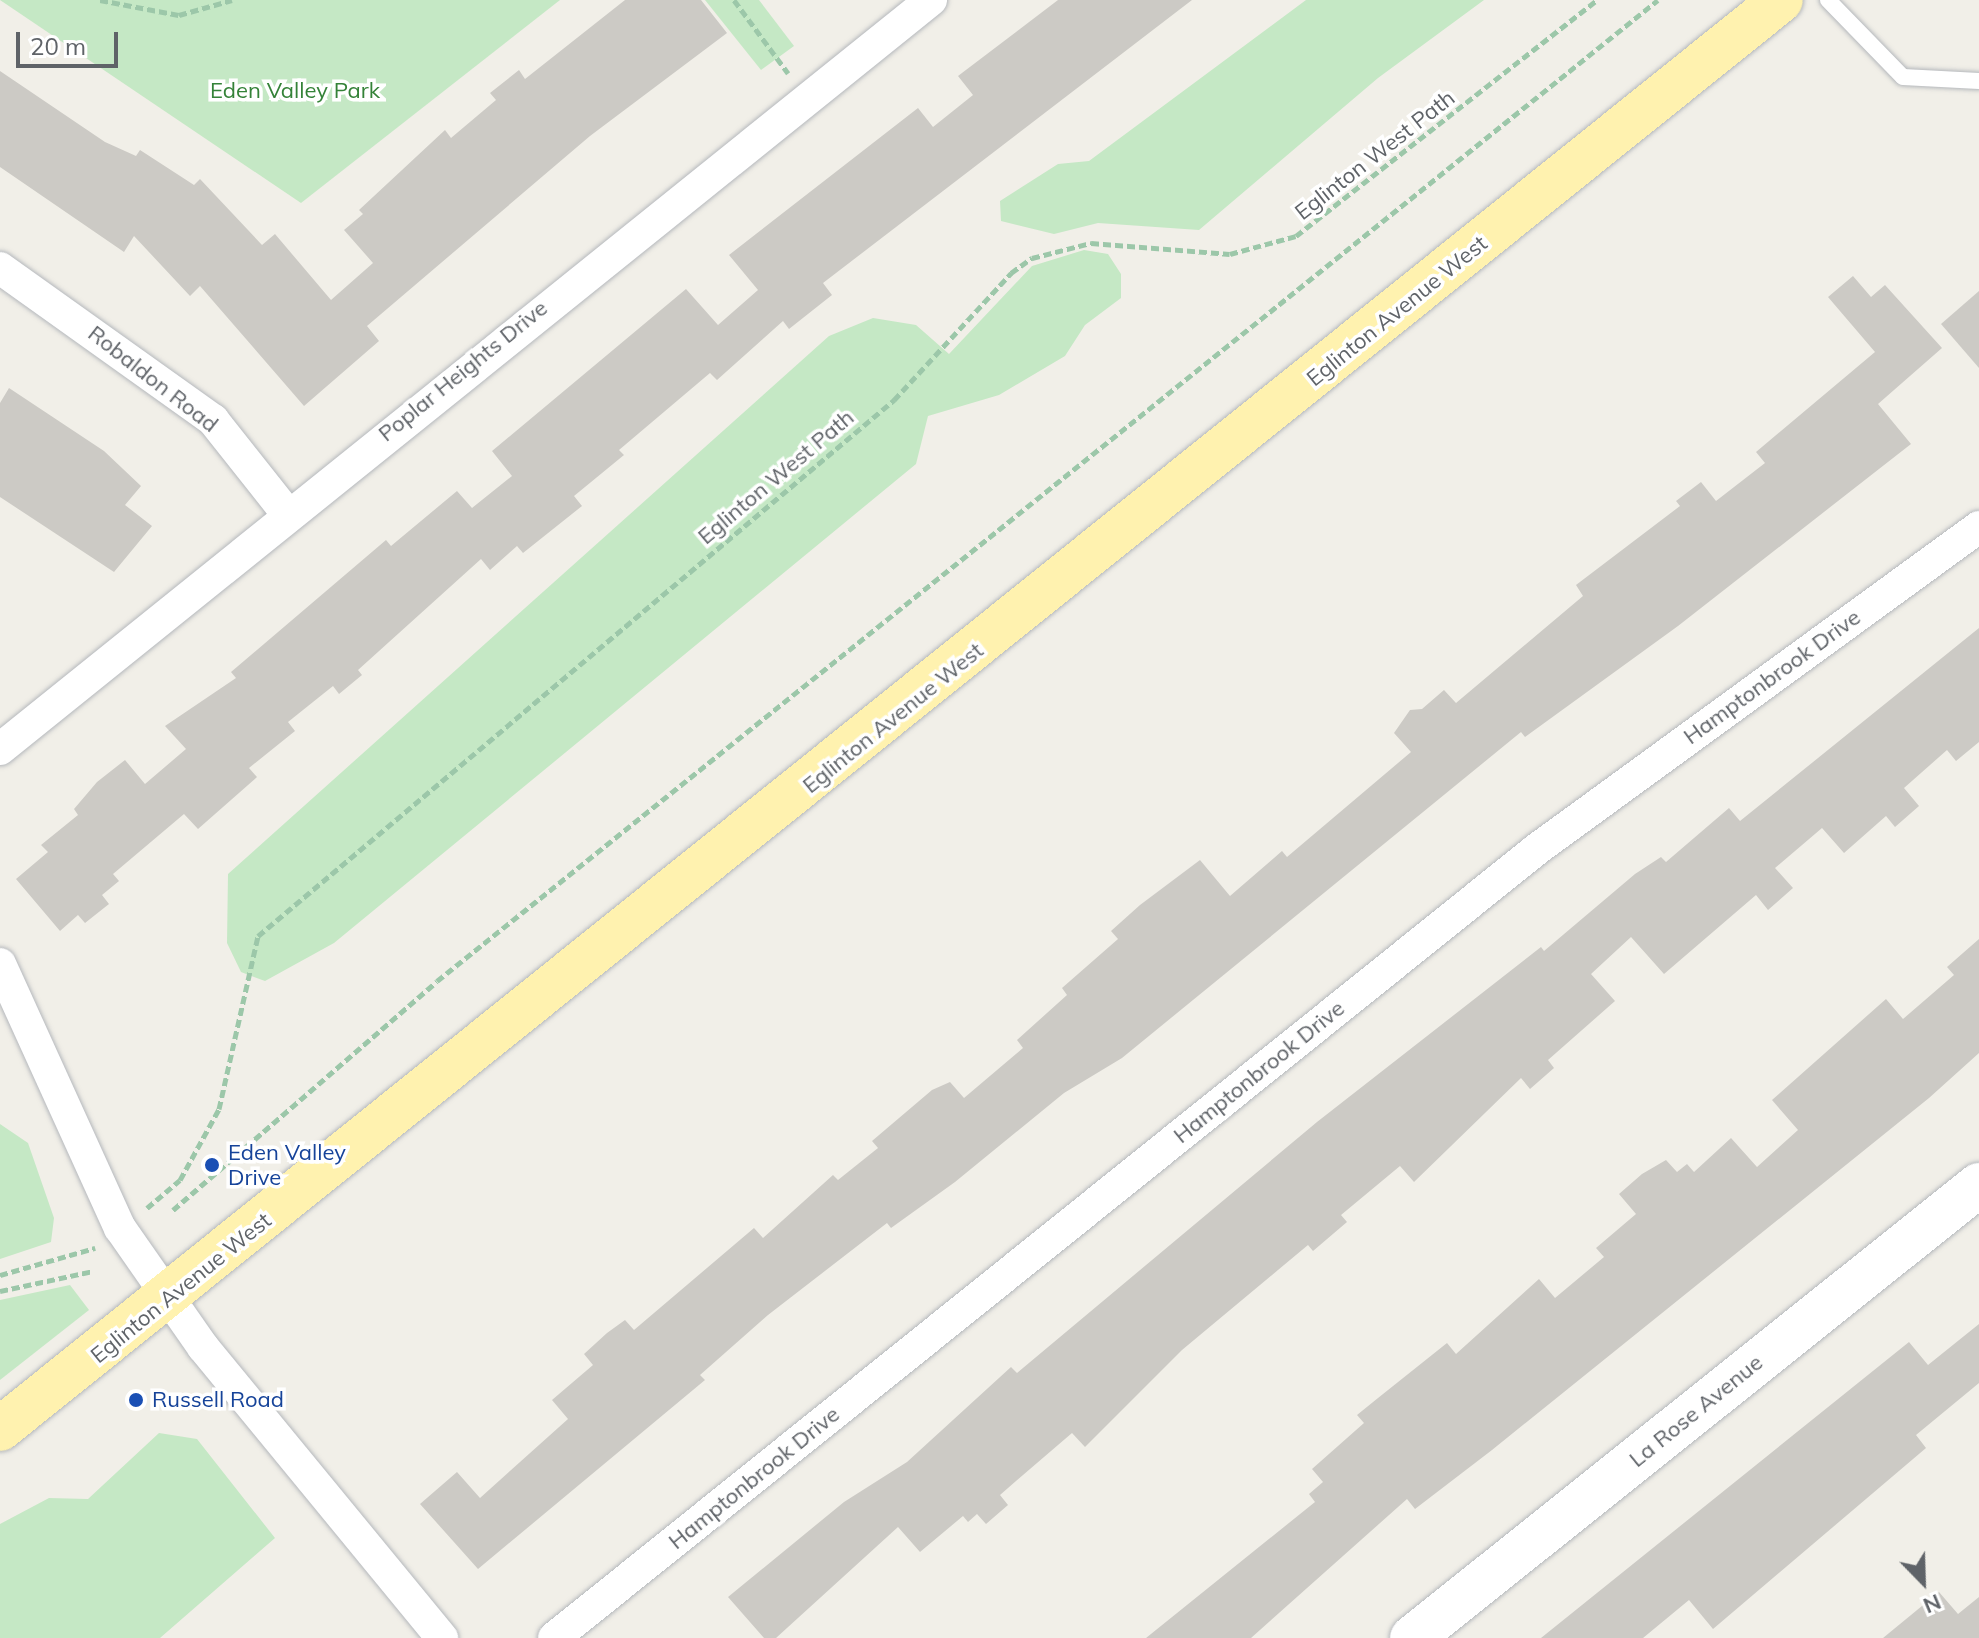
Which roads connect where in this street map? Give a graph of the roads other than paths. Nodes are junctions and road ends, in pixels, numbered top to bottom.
1 (931, 0) edge
2 (1781, 0) edge
3 (1828, 0) edge
4 (1979, 81) edge
5 (0, 268) edge
6 (286, 512) junction
7 (1979, 527) edge
8 (0, 749) edge
9 (0, 964) edge
10 (1979, 1185) edge
11 (168, 1301) junction
12 (0, 1429) edge
13 (442, 1638) edge
14 (554, 1638) edge
15 (1412, 1638) edge

1 - 6 street, Poplar Heights Drive
2 - 11 main road, Eglinton Avenue West
3 - 4 lane
5 - 6 street, Robaldon Road
6 - 8 street, Poplar Heights Drive
7 - 14 street, Hamptonbrook Drive
9 - 11 street
10 - 15 street, La Rose Avenue
11 - 12 main road, Eglinton Avenue West
11 - 13 street

